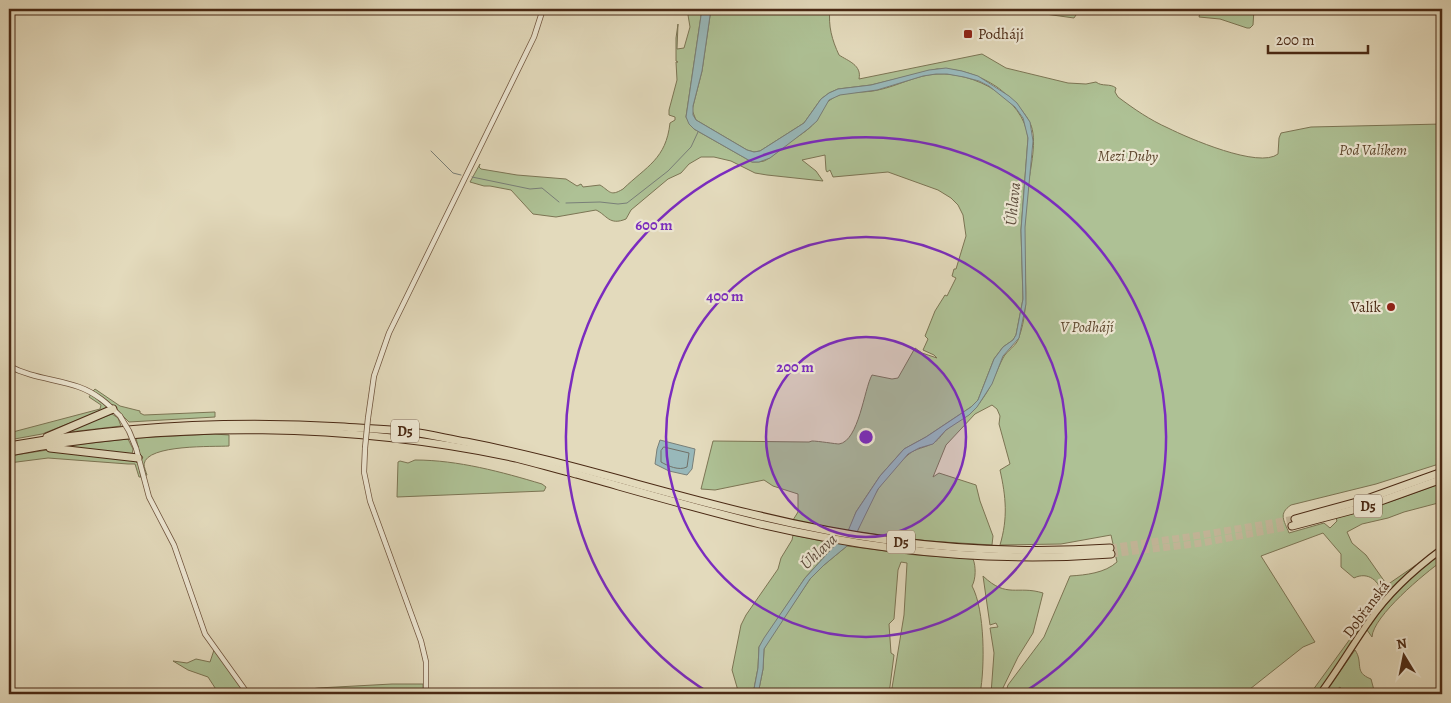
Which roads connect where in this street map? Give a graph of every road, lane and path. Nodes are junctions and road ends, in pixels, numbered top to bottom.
1 (543, 9) edge
2 (9, 366) edge
3 (114, 410) junction
4 (42, 443) junction
5 (9, 446) edge
6 (9, 452) edge
7 (138, 458) junction
8 (1442, 472) edge
9 (1442, 479) edge
10 (1295, 519) tunnel mouth
11 (1292, 526) tunnel mouth
12 (1442, 549) edge
13 (1110, 551) tunnel mouth
14 (248, 694) edge
15 (426, 694) edge
16 (1320, 694) edge

1 - 15 street, bridge
2 - 3 street
3 - 4 highway
3 - 7 street, bridge
4 - 5 highway, D5
4 - 6 highway, D5
4 - 7 highway
4 - 13 highway, D5
7 - 14 street
8 - 10 highway, D5
9 - 11 highway, D5
12 - 16 main road, Dobřanská

